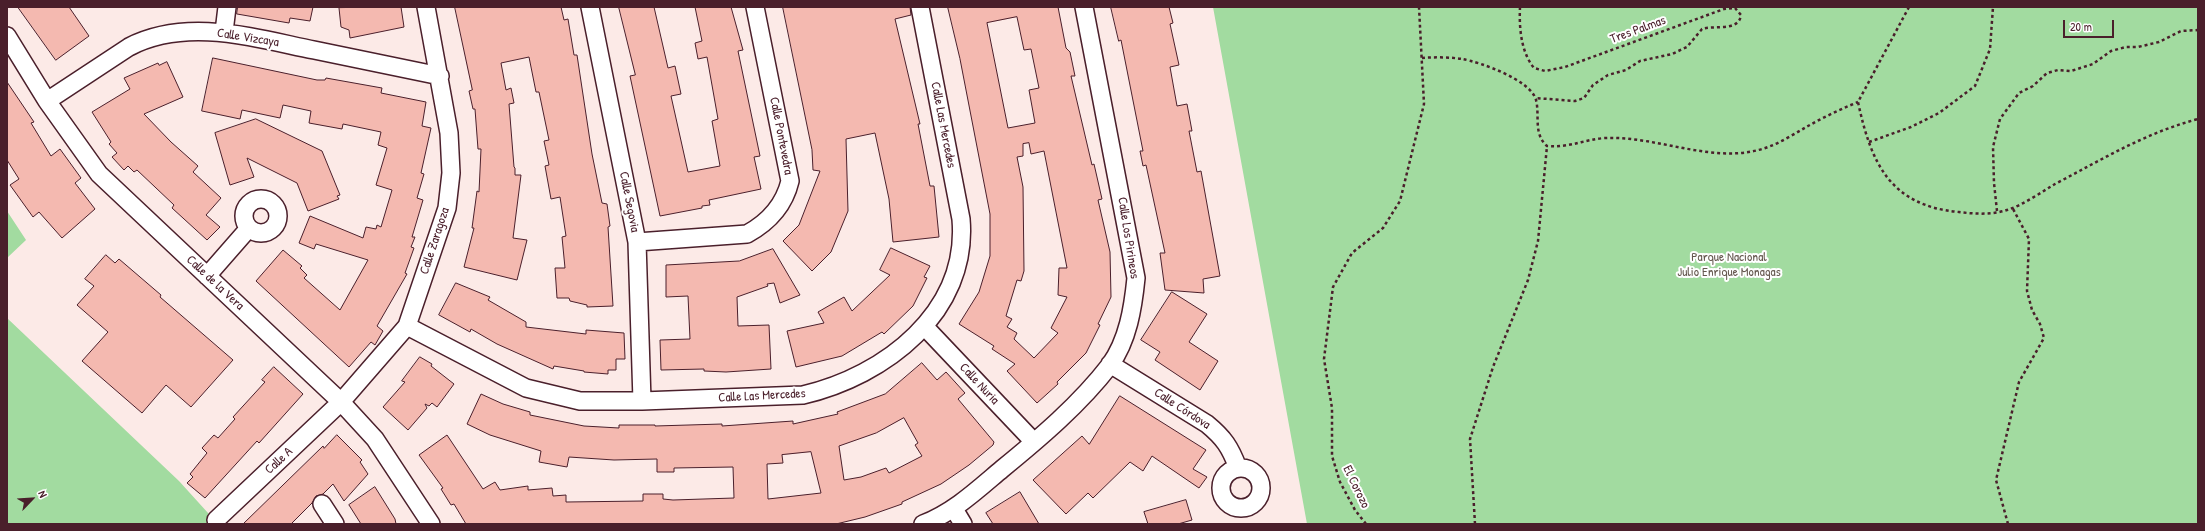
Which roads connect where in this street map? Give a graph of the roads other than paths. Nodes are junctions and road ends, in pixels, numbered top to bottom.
1 (227, 7) edge
2 (426, 7) edge
3 (590, 7) edge
4 (756, 7) edge
5 (920, 7) edge
6 (1084, 7) edge
7 (224, 32) junction
8 (7, 36) edge
9 (440, 76) junction
10 (48, 101) junction
11 (249, 228) dead end
12 (637, 242) junction
13 (207, 276) junction
14 (406, 326) junction
15 (924, 326) junction
16 (1110, 364) junction
17 (642, 401) junction
18 (341, 402) junction
19 (1034, 442) junction
20 (1238, 468) dead end
21 (322, 504) dead end
22 (954, 509) junction
23 (216, 520) dead end
24 (335, 524) edge
25 (431, 524) edge
26 (923, 524) edge
27 (963, 524) edge

1 - 7 street
2 - 9 street, Calle Zaragoza
3 - 12 street, Calle Segovia
4 - 12 street, Calle Pontevedra
5 - 15 street, Calle Las Mercedes
6 - 16 street, Calle Los Pirineos
7 - 9 street, Calle Vizcaya
7 - 10 street, Calle Vizcaya
8 - 10 street, Calle de la Vera
9 - 14 street, Calle Zaragoza
10 - 13 street, Calle de la Vera
11 - 13 street
12 - 17 street, Calle Segovia
13 - 18 street, Calle de la Vera
14 - 17 street, Calle Las Mercedes
14 - 18 street, Calle Zaragoza
15 - 17 street, Calle Las Mercedes
15 - 19 street, Calle Nuria
16 - 19 street, Calle Los Pirineos
16 - 20 street, Calle Córdova
18 - 23 street, Calle A
18 - 25 street, Calle de la Vera
19 - 22 street, Calle Los Pirineos
21 - 24 street
22 - 26 street, Calle Los Pirineos
22 - 27 street

